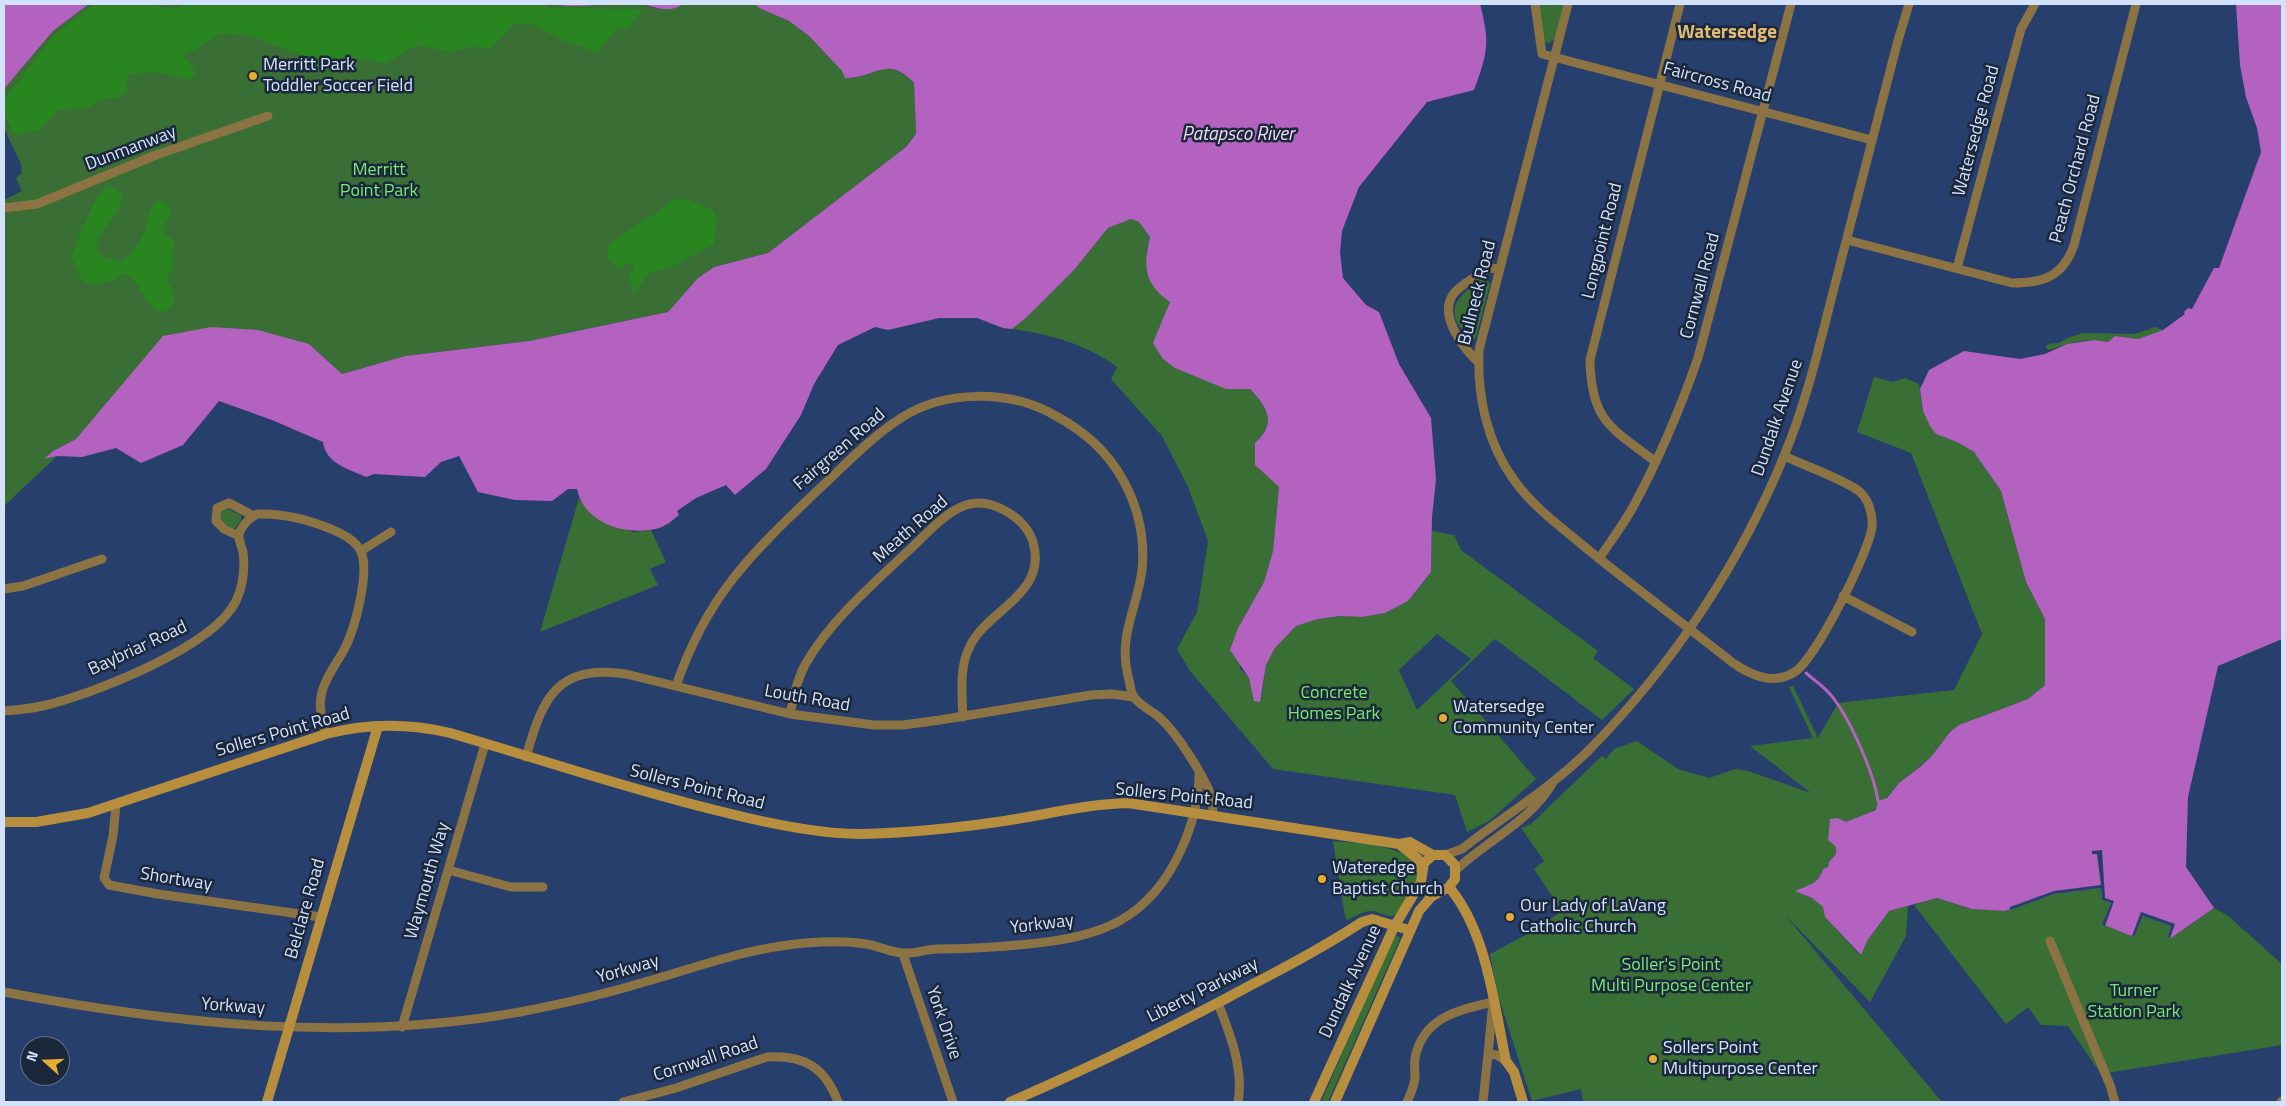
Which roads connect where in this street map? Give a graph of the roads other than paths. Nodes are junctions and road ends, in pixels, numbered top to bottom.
1 (1535, 4) edge
2 (1568, 4) edge
3 (1680, 4) edge
4 (1791, 4) edge
5 (1909, 4) edge
6 (2035, 4) edge
7 (2136, 4) edge
8 (1554, 57) junction
9 (1660, 84) junction
10 (1763, 112) junction
11 (268, 116) dead end
12 (1872, 140) junction
13 (4, 208) edge
14 (1847, 240) junction
15 (1957, 268) junction
16 (1500, 269) junction
17 (1479, 363) junction
18 (1784, 456) junction
19 (1656, 462) junction
20 (254, 516) junction
21 (391, 532) dead end
22 (239, 536) junction
23 (361, 551) junction
24 (102, 559) dead end
25 (1599, 559) junction
26 (4, 589) edge
27 (1843, 596) junction
28 (1689, 628) junction
29 (1912, 632) dead end
30 (676, 686) junction
31 (1134, 697) junction
32 (4, 711) edge
33 (790, 714) junction
34 (963, 716) junction
35 (378, 726) junction
36 (326, 734) junction
37 (485, 744) junction
38 (526, 757) junction
39 (1199, 774) junction
40 (1553, 782) junction
41 (116, 805) junction
42 (1194, 812) junction
43 (1214, 815) junction
44 (4, 822) edge
45 (1400, 844) junction
46 (1432, 855) junction
47 (1445, 855) junction
48 (1457, 869) junction
49 (448, 870) junction
50 (1422, 873) junction
51 (543, 887) dead end
52 (1445, 888) junction
53 (321, 917) junction
54 (1394, 927) junction
55 (1409, 930) junction
56 (2050, 941) dead end
57 (903, 954) junction
58 (4, 992) edge
59 (1493, 1002) junction
60 (1218, 1004) junction
61 (288, 1026) junction
62 (402, 1027) junction
63 (1488, 1054) junction
64 (1506, 1061) junction
65 (267, 1102) edge
66 (623, 1102) edge
67 (838, 1102) edge
68 (953, 1102) edge
69 (1010, 1102) edge
70 (1238, 1102) edge
71 (1314, 1102) edge
72 (1335, 1102) edge
73 (1407, 1102) edge
74 (1483, 1102) edge
75 (1523, 1102) edge
76 (2115, 1102) edge

1 - 8 street
2 - 8 street, Bullneck Road
3 - 9 street, Longpoint Road
4 - 10 street, Cornwall Road
5 - 12 street, Dundalk Avenue
6 - 15 street, Watersedge Road
7 - 15 street, Peach Orchard Road
8 - 9 street, Faircross Road
8 - 16 street, Bullneck Road
9 - 10 street, Faircross Road
9 - 19 street, Longpoint Road
10 - 12 street, Faircross Road
10 - 19 street, Cornwall Road
11 - 13 street, Dunmanway
12 - 14 street, Dundalk Avenue
14 - 15 street, Peach Orchard Road
14 - 18 street, Dundalk Avenue
16 - 17 street, Bullneck Road
16 - 17 street
17 - 25 street, Bullneck Road
18 - 27 street, Bullneck Road
18 - 28 street, Dundalk Avenue
19 - 25 street, Cornwall Road
20 - 22 street
20 - 22 street
20 - 23 street
21 - 23 street
22 - 32 street, Baybriar Road
23 - 36 street
24 - 26 street
25 - 28 street, Bullneck Road
27 - 28 street, Bullneck Road
27 - 29 street
28 - 40 street, Dundalk Avenue
30 - 31 street, Fairgreen Road
30 - 33 street, Louth Road
30 - 38 street, Louth Road
31 - 34 street, Louth Road
31 - 39 street
33 - 34 street, Louth Road
33 - 34 street, Meath Road
35 - 36 main road, Sollers Point Road
35 - 37 main road, Sollers Point Road
35 - 53 main road, Belclare Road
36 - 41 main road, Sollers Point Road
37 - 38 main road, Sollers Point Road
37 - 49 street, Waymouth Way
38 - 42 main road, Sollers Point Road
39 - 42 street
39 - 43 street
40 - 47 street, Dundalk Avenue
40 - 48 street, Dundalk Avenue
41 - 44 main road, Sollers Point Road
41 - 53 street, Shortway
42 - 43 main road, Sollers Point Road
42 - 57 street, Yorkway
43 - 45 main road, Sollers Point Road
45 - 46 main road, Sollers Point Road
45 - 50 main road
46 - 47 main road, Dundalk Avenue
46 - 50 main road, Dundalk Avenue
47 - 48 main road
48 - 52 main road, Dundalk Avenue
49 - 51 street
49 - 62 street, Waymouth Way
50 - 52 main road
50 - 54 main road, Dundalk Avenue
52 - 55 main road, Dundalk Avenue
52 - 59 main road
53 - 61 main road, Belclare Road
54 - 55 main road, Liberty Parkway
54 - 60 main road, Liberty Parkway
54 - 71 main road, Dundalk Avenue
55 - 72 main road, Dundalk Avenue
56 - 76 street
57 - 62 street, Yorkway
57 - 68 street, York Drive
58 - 61 street, Yorkway
59 - 63 street
59 - 64 main road
59 - 73 street
60 - 69 main road, Liberty Parkway
60 - 70 street
61 - 62 street, Yorkway
61 - 65 main road, Belclare Road
63 - 64 street
63 - 74 street
64 - 75 main road
66 - 67 street, Cornwall Road

